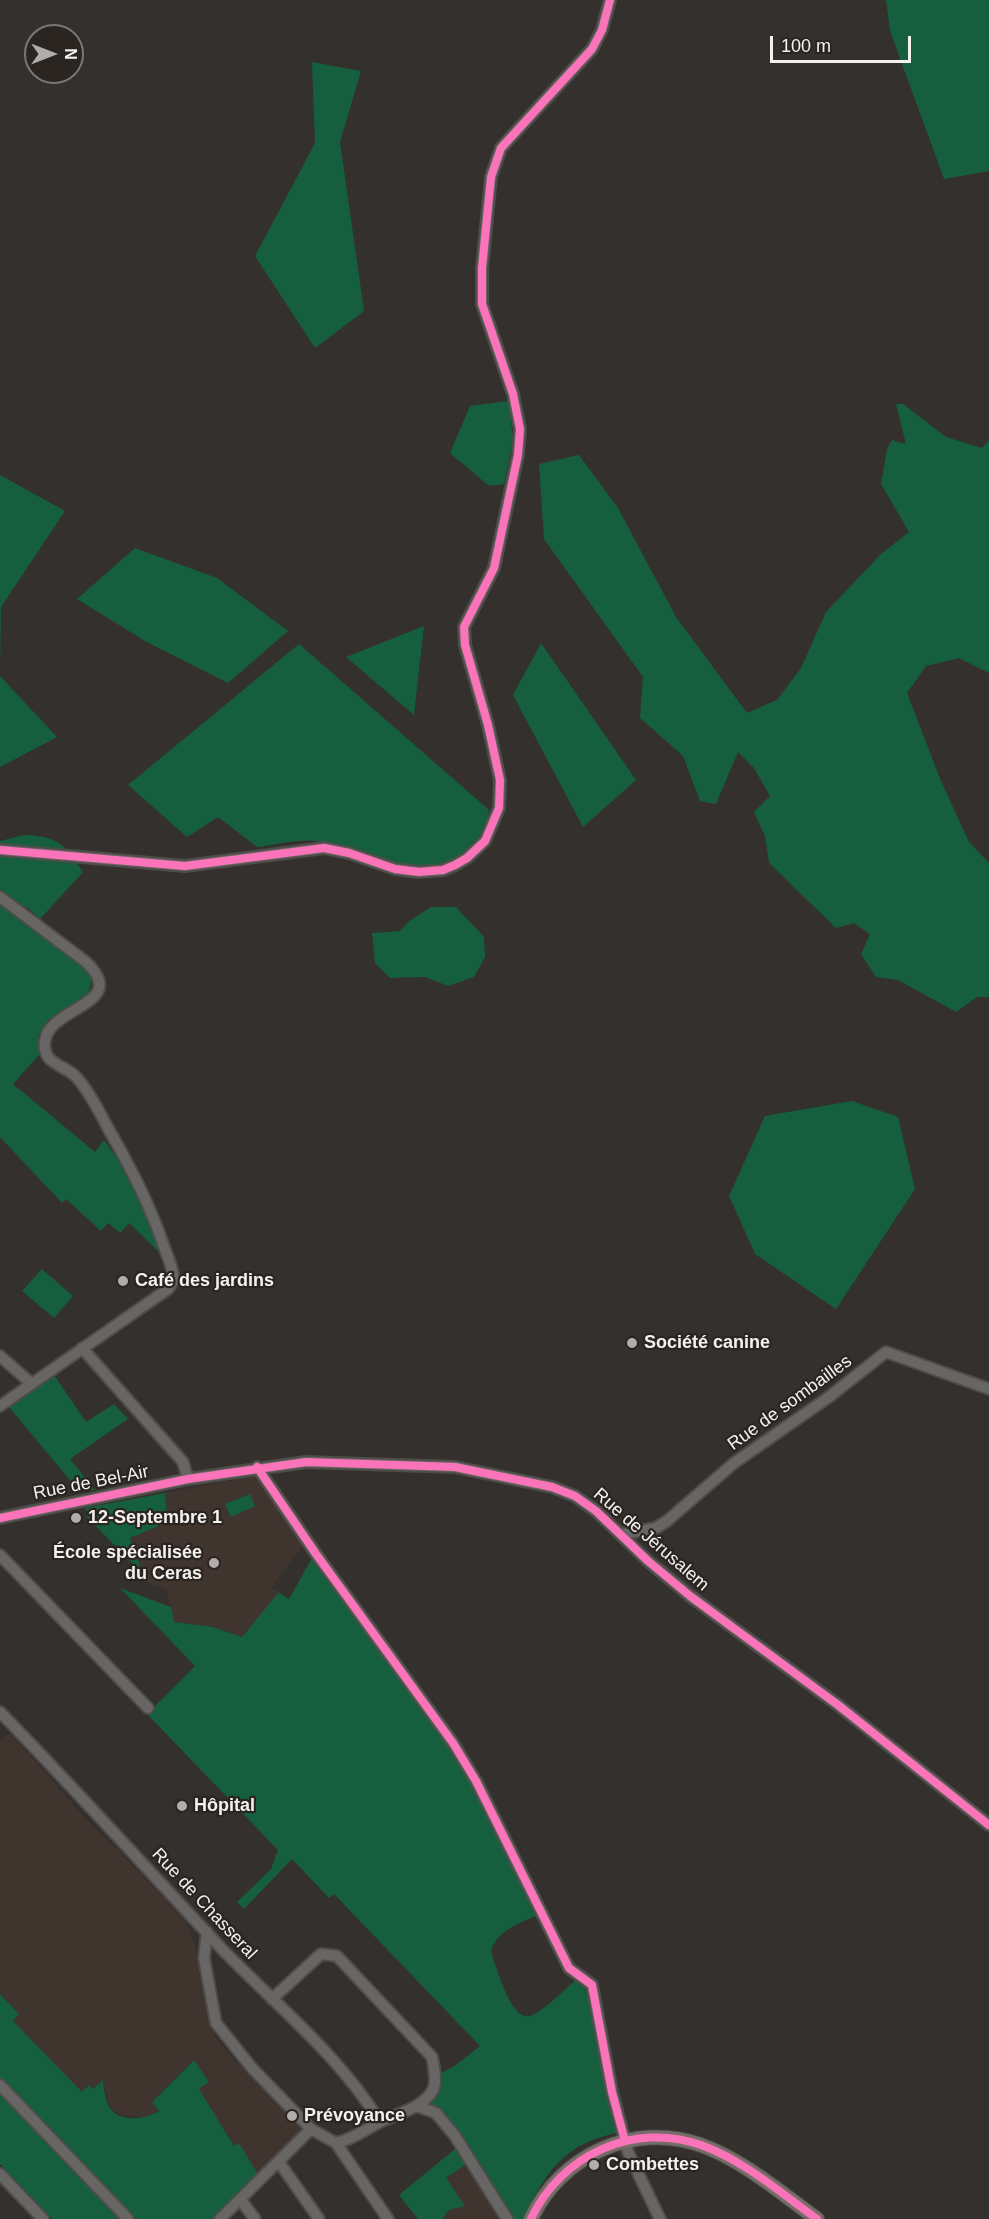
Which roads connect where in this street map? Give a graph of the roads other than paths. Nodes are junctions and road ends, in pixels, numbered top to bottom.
1 (610, 0) edge
2 (0, 850) edge
3 (0, 897) edge
4 (82, 1348) junction
5 (0, 1356) edge
6 (32, 1384) junction
7 (989, 1389) edge
8 (0, 1406) edge
9 (257, 1467) junction
10 (188, 1479) junction
11 (0, 1518) edge
12 (622, 1534) junction
13 (0, 1555) edge
14 (148, 1708) dead end
15 (0, 1712) edge
16 (989, 1825) edge
17 (207, 1932) junction
18 (272, 1999) junction
19 (0, 2085) edge
20 (417, 2106) junction
21 (380, 2122) junction
22 (311, 2129) junction
23 (625, 2141) junction
24 (336, 2144) junction
25 (279, 2162) junction
26 (0, 2174) edge
27 (240, 2199) junction
28 (43, 2219) edge
29 (128, 2219) edge
30 (220, 2219) edge
31 (255, 2219) edge
32 (319, 2219) edge
33 (388, 2219) edge
34 (507, 2219) edge
35 (531, 2219) edge
36 (660, 2219) edge
37 (817, 2219) edge

1 - 2 street
3 - 4 street
4 - 6 street
4 - 10 street, Rue de Bel-Air
5 - 6 street
6 - 8 street
7 - 12 street, Rue de sombailles
9 - 10 street, Rue de Jérusalem
9 - 12 street, Rue de Jérusalem
9 - 23 street
10 - 11 street, Rue de Bel-Air
12 - 16 street, Rue de Jérusalem
13 - 14 street
15 - 17 street, Rue de Chasseral
17 - 18 street, Rue de Chasseral
17 - 22 street
18 - 20 street
18 - 21 street, Rue de Chasseral
19 - 29 street
20 - 21 street
20 - 34 street
21 - 24 street
22 - 24 street
22 - 25 street
23 - 35 main road
23 - 36 street
23 - 37 main road
24 - 33 street
25 - 27 street
25 - 32 street
26 - 28 street
27 - 30 street
27 - 31 street

